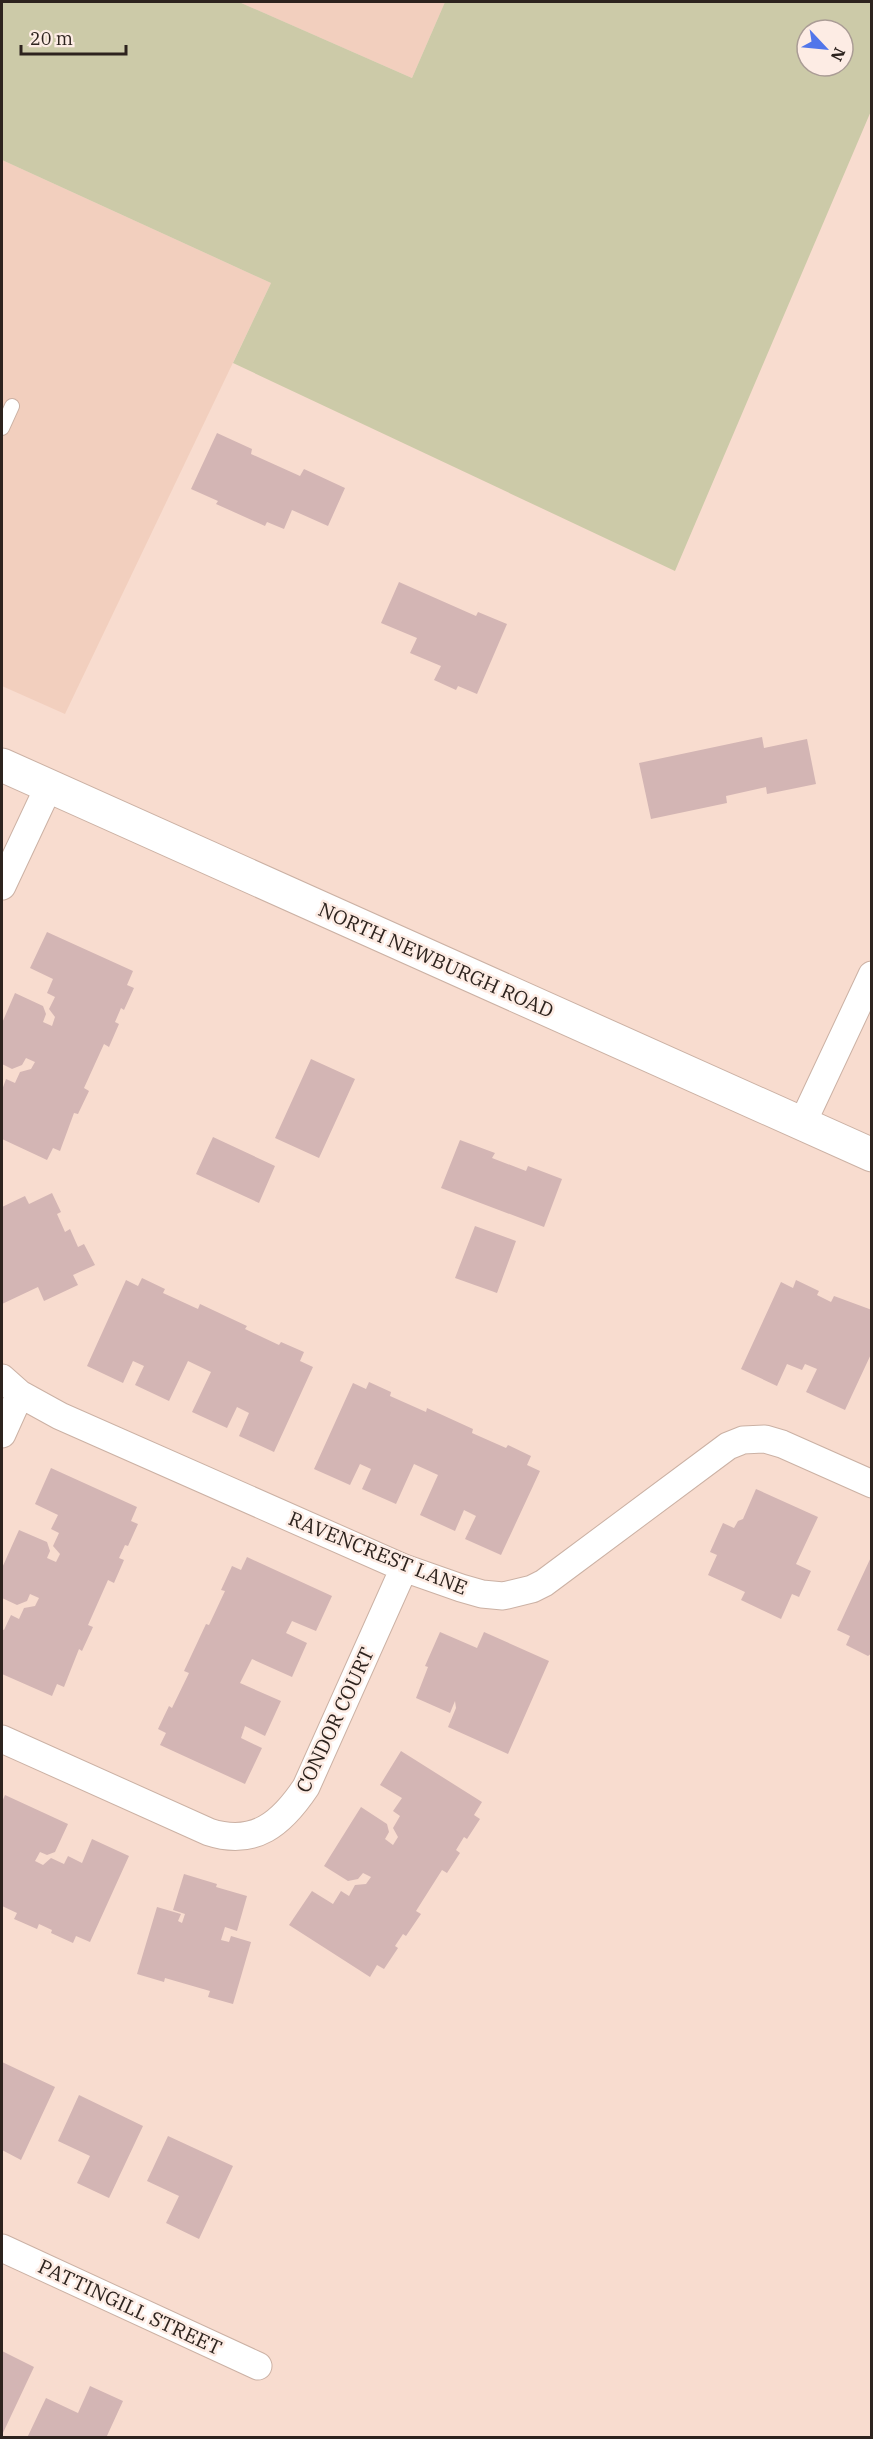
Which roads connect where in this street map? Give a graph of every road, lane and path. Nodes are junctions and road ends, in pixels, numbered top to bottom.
1 (12, 406) dead end
2 (2, 428) edge
3 (2, 765) edge
4 (49, 786) junction
5 (2, 886) edge
6 (872, 975) edge
7 (802, 1124) junction
8 (872, 1155) edge
9 (11, 1386) edge
10 (2, 1434) edge
11 (872, 1484) edge
12 (404, 1568) junction
13 (2, 1738) edge
14 (2, 2248) edge
15 (258, 2366) dead end

1 - 2 lane
3 - 4 main road, NORTH NEWBURGH ROAD
4 - 5 street
4 - 7 main road, NORTH NEWBURGH ROAD
6 - 7 street
7 - 8 main road, NORTH NEWBURGH ROAD
9 - 10 street
9 - 12 street, RAVENCREST LANE
11 - 12 street, RAVENCREST LANE
12 - 13 street, CONDOR COURT
14 - 15 street, PATTINGILL STREET

